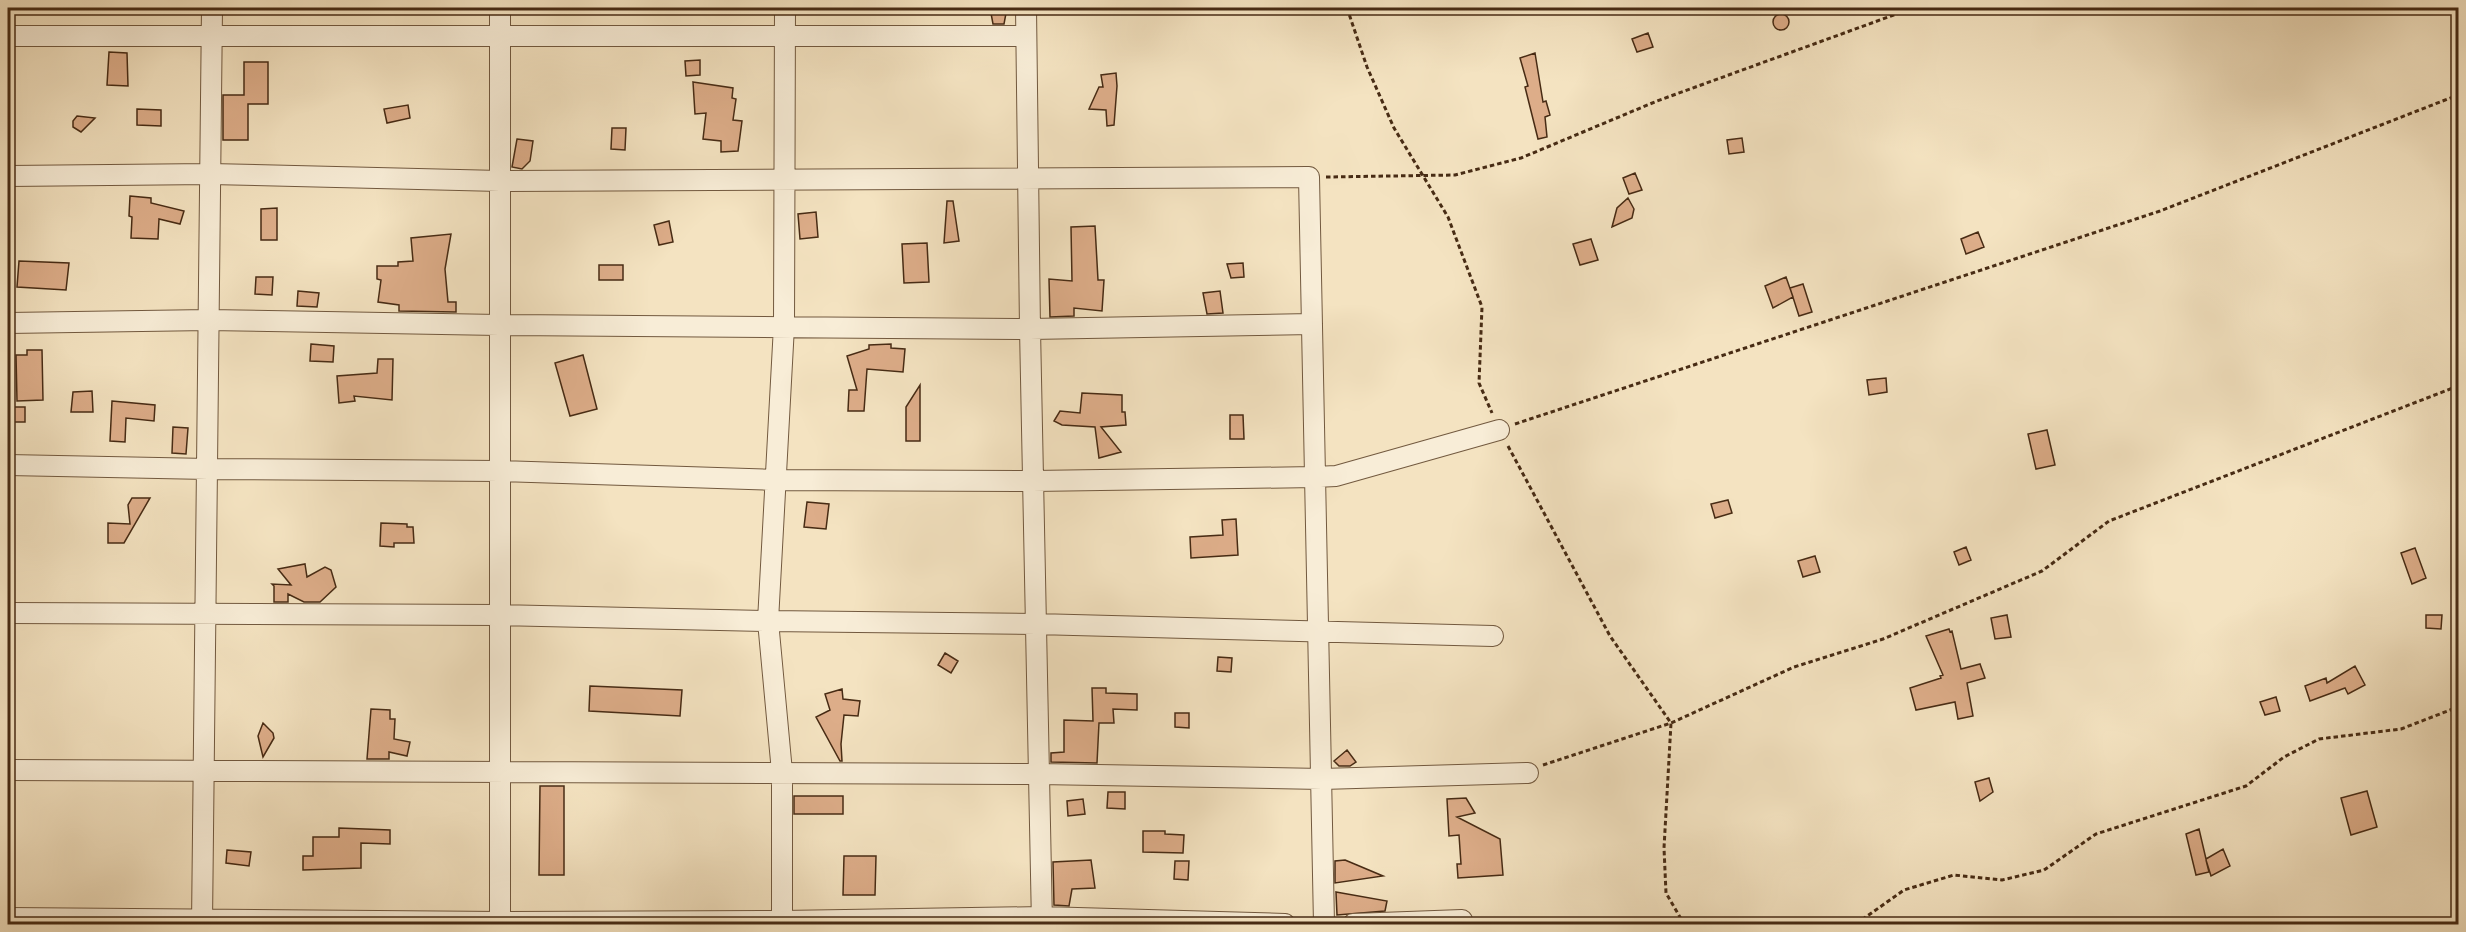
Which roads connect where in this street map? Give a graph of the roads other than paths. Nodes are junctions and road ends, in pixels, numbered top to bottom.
1 (212, 8) edge
2 (500, 8) edge
3 (785, 8) edge
4 (1026, 8) edge
5 (211, 35) junction
6 (8, 36) edge
7 (500, 36) junction
8 (785, 36) junction
9 (1026, 36) junction
10 (210, 174) junction
11 (8, 176) edge
12 (1028, 180) junction
13 (500, 181) junction
14 (786, 182) junction
15 (208, 320) junction
16 (8, 323) edge
17 (500, 324) junction
18 (1312, 324) junction
19 (784, 326) junction
20 (1030, 329) junction
21 (1499, 430) road end
22 (8, 465) edge
23 (208, 470) junction
24 (500, 471) junction
25 (1314, 477) junction
26 (776, 480) junction
27 (1033, 481) junction
28 (8, 613) edge
29 (205, 613) junction
30 (500, 615) junction
31 (768, 621) junction
32 (1036, 624) junction
33 (1317, 633) junction
34 (1493, 636) dead end
35 (8, 770) edge
36 (500, 771) junction
37 (203, 772) junction
38 (782, 772) junction
39 (1528, 773) road end
40 (1039, 774) junction
41 (1322, 779) junction
42 (8, 918) edge
43 (1462, 920) dead end
44 (1042, 921) edge
45 (202, 923) edge
46 (500, 923) edge
47 (782, 923) edge
48 (1286, 924) edge
49 (1324, 924) edge
50 (1353, 924) edge

1 - 5 street
2 - 7 street
3 - 8 street
4 - 9 street
5 - 6 street
5 - 7 street
5 - 10 street
7 - 8 street
7 - 13 street
8 - 9 street
8 - 14 street
9 - 12 street
10 - 11 street
10 - 13 street
10 - 15 street
12 - 14 street
12 - 18 street
12 - 20 street
13 - 14 street
13 - 17 street
14 - 19 street
15 - 16 street
15 - 17 street
15 - 23 street
17 - 19 street
17 - 24 street
18 - 20 street
18 - 25 street
19 - 20 street
19 - 26 street
20 - 27 street
21 - 25 street
22 - 23 street
23 - 24 street
23 - 29 street
24 - 26 street
24 - 30 street
25 - 27 street
25 - 33 street
26 - 27 street
26 - 31 street
27 - 32 street
28 - 29 street
29 - 30 street
29 - 37 street
30 - 31 street
30 - 36 street
31 - 32 street
31 - 38 street
32 - 33 street
32 - 40 street
33 - 34 street
33 - 41 street
35 - 37 street
36 - 37 street
36 - 38 street
36 - 46 street
37 - 45 street
38 - 40 street
38 - 47 street
39 - 41 street
40 - 41 street
40 - 44 street
41 - 49 street
42 - 45 street
43 - 50 street
44 - 47 street
44 - 48 street
45 - 46 street
46 - 47 street

